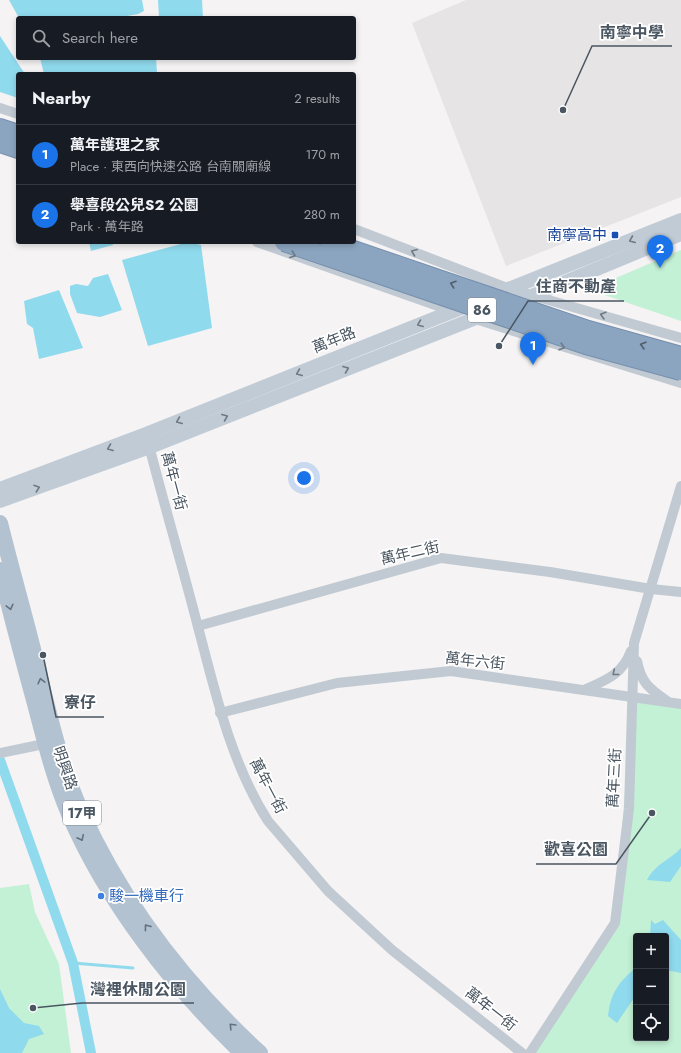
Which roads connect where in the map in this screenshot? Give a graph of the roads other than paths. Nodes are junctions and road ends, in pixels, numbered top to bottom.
1 (0, 108) edge
2 (16, 113) edge
3 (0, 128) edge
4 (16, 133) edge
5 (0, 143) edge
6 (16, 148) edge
7 (0, 152) edge
8 (16, 157) edge
9 (681, 220) edge
10 (356, 230) edge
11 (681, 234) edge
12 (263, 244) edge
13 (290, 244) edge
14 (336, 244) edge
15 (510, 289) junction
16 (534, 295) junction
17 (452, 311) junction
18 (472, 318) junction
19 (681, 338) edge
20 (681, 356) edge
21 (681, 372) edge
22 (681, 383) edge
23 (148, 441) junction
24 (681, 486) edge
25 (0, 489) edge
26 (0, 500) edge
27 (0, 522) edge
28 (0, 570) edge
29 (651, 589) junction
30 (681, 592) edge
31 (198, 626) junction
32 (634, 643) junction
33 (583, 690) junction
34 (632, 697) junction
35 (668, 702) junction
36 (681, 704) edge
37 (220, 713) junction
38 (44, 744) junction
39 (0, 753) edge
40 (242, 1053) edge
41 (260, 1053) edge
42 (522, 1053) edge
43 (530, 1053) edge

1 - 2 street
3 - 4 highway
5 - 6 highway
7 - 8 street
9 -> 15 street, 萬年路
15 -> 10 street
11 - 16 street, 萬年路
12 -> 17 street
13 - 21 highway, 86, bridge
20 -> 14 highway, 86, bridge
15 - 16 street
15 - 17 street, 萬年路
16 - 18 street, 萬年路
19 -> 16 street
17 - 18 street
17 -> 23 street, 萬年路
18 -> 22 street
23 -> 18 street, 萬年路
23 -> 25 street, 萬年路
26 -> 23 street, 萬年路
23 - 31 street, 萬年一街
24 - 29 street, 萬年三街
41 -> 27 main road, 明興路 / 17甲
28 -> 38 main road, 明興路 / 17甲
29 - 30 street, 萬年二街
29 - 31 street, 萬年二街
29 - 32 street, 萬年三街
31 - 37 street, 萬年一街
32 -> 33 street
32 - 34 street, 萬年三街
32 - 35 street
33 - 34 street, 萬年六街
33 - 37 street, 萬年六街
34 - 35 street, 萬年六街
34 - 43 street, 萬年三街
35 - 36 street, 萬年六街
37 - 42 street, 萬年一街
38 - 39 street
38 -> 40 main road, 明興路 / 17甲

